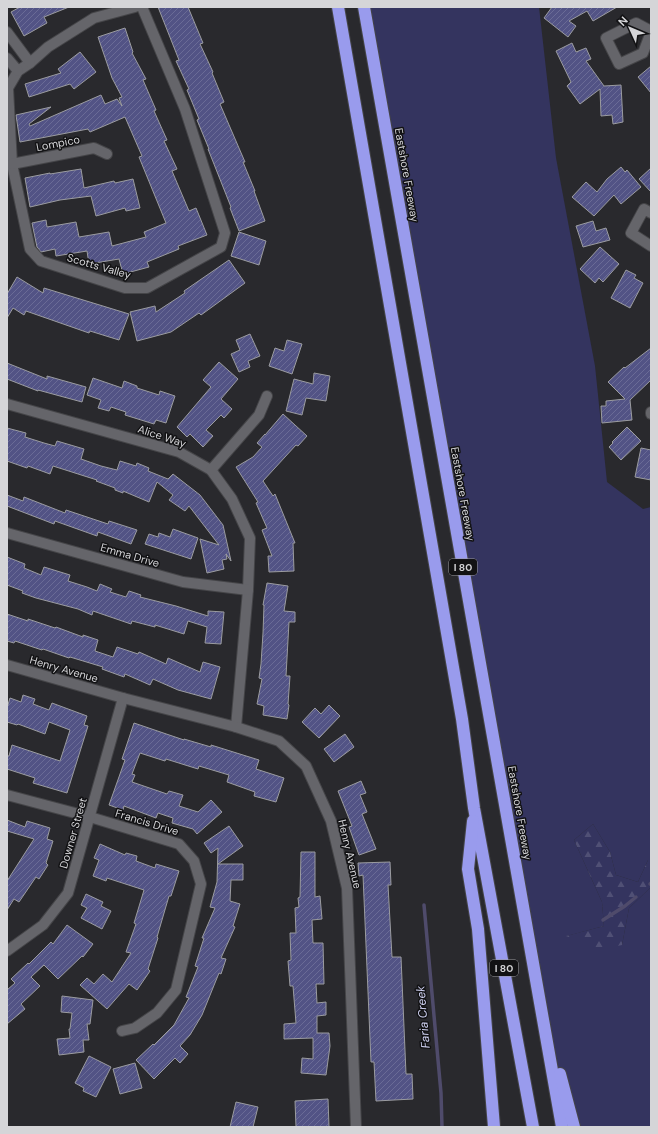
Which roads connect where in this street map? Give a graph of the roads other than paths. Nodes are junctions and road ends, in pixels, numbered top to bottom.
1 (135, 7) edge
2 (142, 7) edge
3 (338, 7) edge
4 (364, 7) edge
5 (7, 32) edge
6 (651, 32) edge
7 (7, 58) edge
8 (30, 63) junction
9 (18, 71) junction
10 (107, 154) dead end
11 (12, 164) junction
12 (651, 213) edge
13 (651, 246) edge
14 (267, 396) dead end
15 (7, 404) edge
16 (211, 470) junction
17 (7, 533) edge
18 (248, 590) junction
19 (7, 665) edge
20 (123, 698) junction
21 (236, 726) junction
22 (7, 795) edge
23 (474, 808) junction
24 (90, 817) junction
25 (7, 951) edge
26 (539, 997) junction
27 (122, 1031) dead end
28 (356, 1127) edge
29 (494, 1127) edge
30 (533, 1127) edge
31 (562, 1127) edge
32 (574, 1127) edge

1 - 8 street, Scotts Valley
2 - 11 street, Scotts Valley
3 - 23 highway, I 80
4 - 26 highway, Eastshore Freeway / I 80
5 - 8 street
6 - 6 street
7 - 9 street
8 - 9 street, Scotts Valley
9 - 11 street, Scotts Valley
10 - 11 street, Lompico
12 - 13 street
14 - 16 street
15 - 16 street, Alice Way
16 - 18 street, Alice Way
17 - 18 street, Emma Drive
18 - 21 street, Alice Way
19 - 20 street, Henry Avenue
20 - 21 street, Henry Avenue
20 - 24 street, Downer Street
21 - 28 street, Henry Avenue
22 - 24 street, Francis Drive
23 - 29 highway
23 - 30 highway, I 80
24 - 25 street, Downer Street
24 - 27 street, Francis Drive
26 - 31 highway, Eastshore Freeway / I 80
26 - 32 highway

